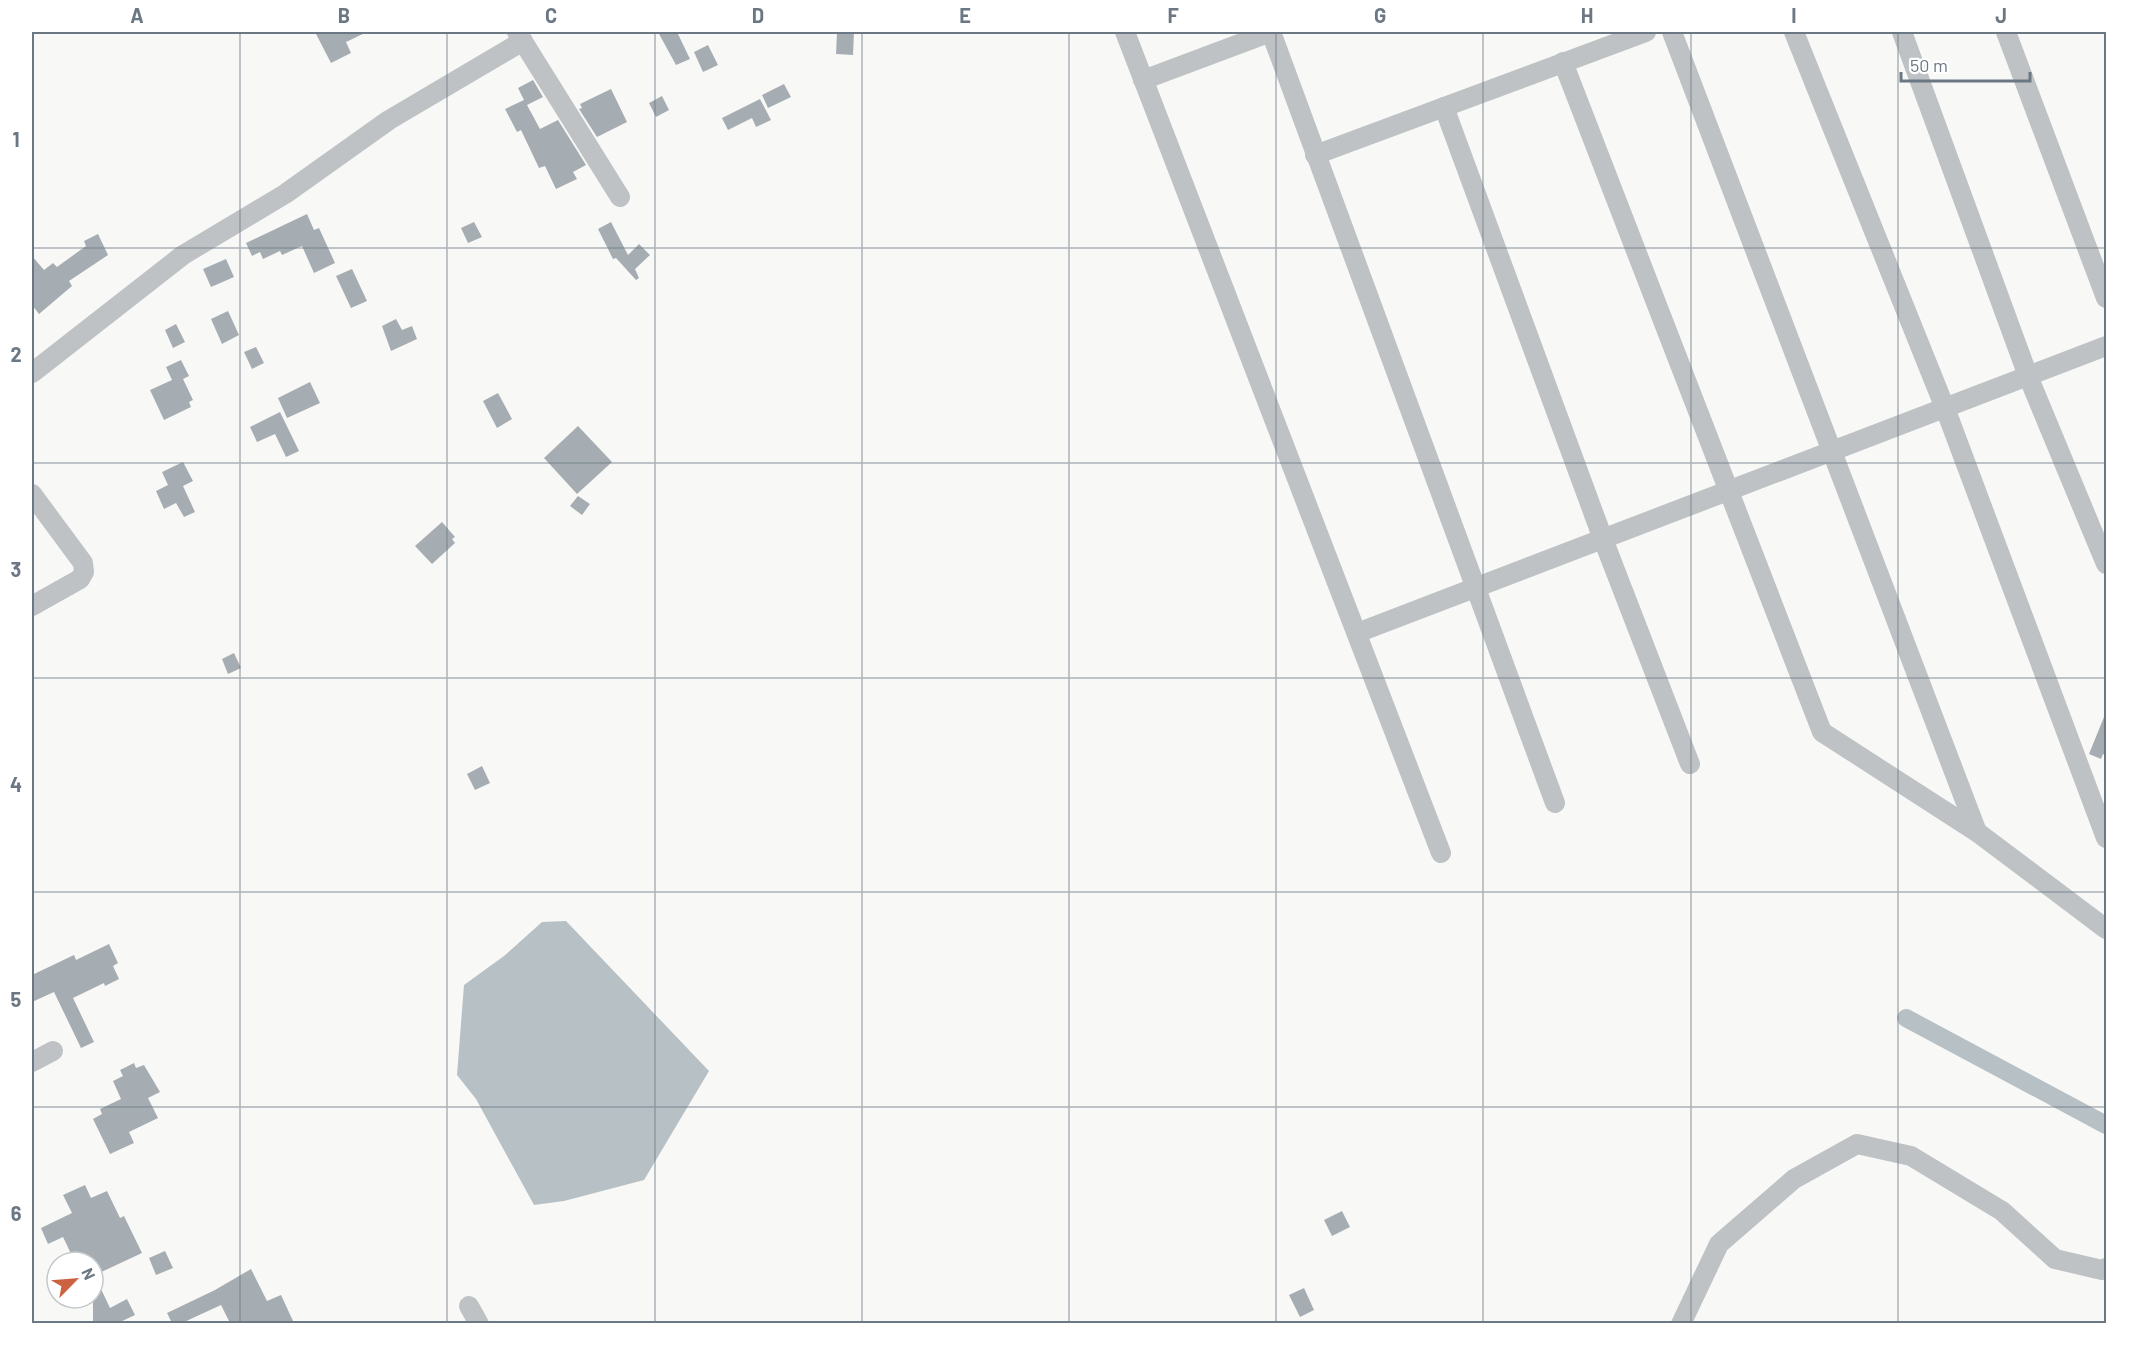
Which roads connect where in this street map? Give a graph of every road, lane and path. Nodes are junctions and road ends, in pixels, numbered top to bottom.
1 (1125, 32) edge
2 (1271, 32) edge
3 (1646, 32) edge
4 (1672, 32) edge
5 (1794, 32) edge
6 (1902, 32) edge
7 (2006, 32) edge
8 (520, 36) edge
9 (1563, 62) junction
10 (1143, 80) junction
11 (1444, 107) junction
12 (1315, 155) junction
13 (620, 197) dead end
14 (2106, 298) edge
15 (2106, 346) edge
16 (32, 373) edge
17 (2028, 376) junction
18 (1945, 408) junction
19 (1834, 451) junction
20 (1730, 490) junction
21 (32, 494) edge
22 (1603, 539) junction
23 (2106, 564) edge
24 (1477, 587) junction
25 (32, 606) edge
26 (1356, 633) junction
27 (1690, 764) dead end
28 (1555, 803) dead end
29 (1977, 832) junction
30 (2106, 838) edge
31 (1441, 853) dead end
32 (2106, 929) edge
33 (53, 1051) dead end
34 (32, 1062) edge
35 (2106, 1268) edge
36 (469, 1306) dead end
37 (479, 1323) edge
38 (1681, 1323) edge

1 - 10 street
2 - 10 street
2 - 12 street
3 - 9 street
4 - 19 street
5 - 18 street
6 - 17 street
7 - 14 street
8 - 13 street
8 - 16 street
9 - 11 street
9 - 20 street
10 - 26 street
11 - 12 street
11 - 22 street
12 - 24 street
15 - 17 street
17 - 18 street
17 - 23 street
18 - 19 street
18 - 30 street
19 - 20 street
19 - 29 street
20 - 22 street
20 - 29 street
21 - 25 street
22 - 24 street
22 - 27 street
24 - 26 street
24 - 28 street
26 - 31 street
29 - 32 street
33 - 34 street
35 - 38 street
36 - 37 street

